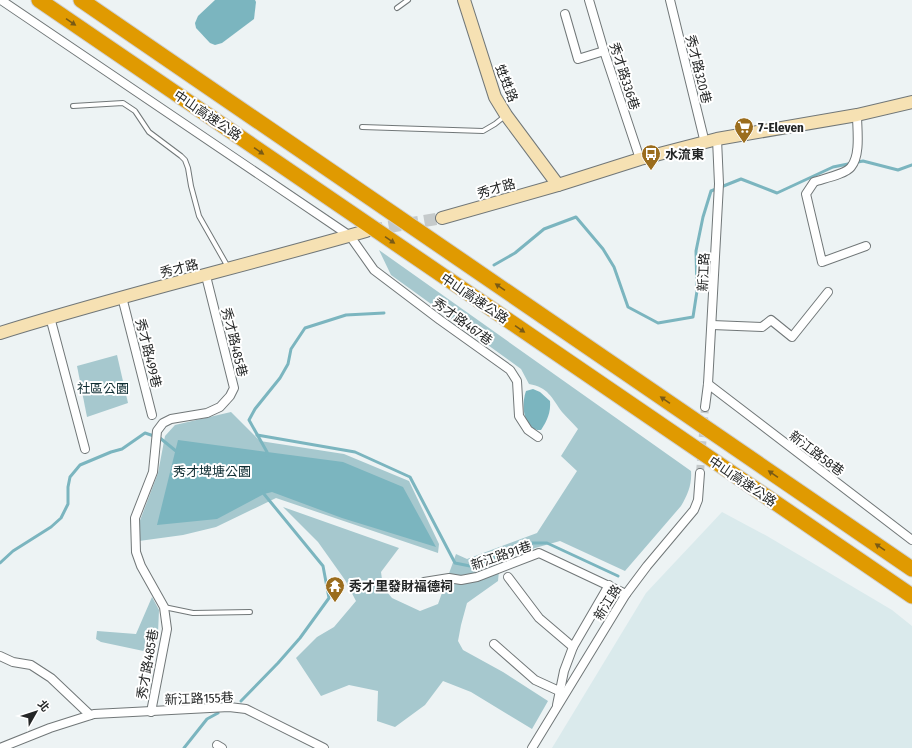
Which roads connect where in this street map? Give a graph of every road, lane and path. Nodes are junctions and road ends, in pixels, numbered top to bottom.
1 (1, 0) edge
2 (39, 0) edge
3 (81, 0) edge
4 (408, 0) edge
5 (464, 0) edge
6 (589, 0) edge
7 (670, 0) edge
8 (397, 8) dead end
9 (565, 14) dead end
10 (604, 51) junction
11 (912, 102) edge
12 (73, 106) dead end
13 (857, 115) junction
14 (506, 116) junction
15 (362, 127) dead end
16 (717, 139) junction
17 (705, 143) junction
18 (640, 159) junction
19 (558, 185) junction
20 (442, 218) tunnel mouth
21 (366, 231) tunnel mouth
22 (350, 236) junction
23 (866, 246) dead end
24 (229, 269) junction
25 (206, 276) junction
26 (828, 292) dead end
27 (122, 297) junction
28 (50, 318) junction
29 (712, 325) junction
30 (0, 333) edge
31 (708, 384) junction
32 (705, 407) tunnel mouth
33 (152, 415) dead end
34 (538, 437) dead end
35 (85, 449) dead end
36 (700, 473) tunnel mouth
37 (912, 540) edge
38 (912, 569) edge
39 (508, 577) dead end
40 (424, 582) dead end
41 (609, 585) junction
42 (626, 594) junction
43 (912, 596) edge
44 (164, 607) junction
45 (250, 612) dead end
46 (494, 644) dead end
47 (573, 647) junction
48 (0, 656) edge
49 (559, 691) junction
50 (557, 707) junction
51 (151, 712) junction
52 (90, 715) junction
53 (0, 748) edge
54 (324, 748) edge
55 (532, 748) edge

1 - 22 street
2 -> 43 highway, 中山高速公路
38 -> 3 highway, 中山高速公路
4 - 8 lane
5 - 14 main road, 甡甡路
6 - 10 street, 秀才路336巷
7 - 17 street, 秀才路320巷
9 - 10 street
10 - 18 street, 秀才路336巷
11 - 13 main road, 秀才路
12 - 24 lane
13 - 16 main road, 秀才路
13 - 23 street
14 - 15 lane
14 - 19 main road, 甡甡路
16 - 17 main road, 秀才路
16 - 29 street, 新江路
17 - 18 main road, 秀才路
18 - 19 main road, 秀才路
19 - 20 main road, 秀才路
21 - 22 main road, 秀才路
22 - 24 main road, 秀才路
22 - 34 street, 秀才路467巷
24 - 25 main road, 秀才路
25 - 27 main road, 秀才路
25 - 44 street, 秀才路485巷
26 - 29 street
27 - 28 main road, 秀才路
27 - 33 street, 秀才路499巷
28 - 30 main road, 秀才路
28 - 35 street
29 - 31 street, 新江路
31 - 32 street, 新江路
31 - 37 street, 新江路58巷
36 - 42 street, 新江路
39 - 47 street
40 - 41 street, 新江路91巷
41 - 42 street, 新江路91巷
41 - 47 street
42 - 50 street, 新江路
44 - 45 lane
44 - 51 street, 秀才路485巷
46 - 49 street
47 - 49 street
48 - 52 street
49 - 50 street
50 - 55 street, 新江路
51 - 52 street, 新江路155巷
51 - 54 street, 新江路155巷
52 - 53 street, 新江路155巷

